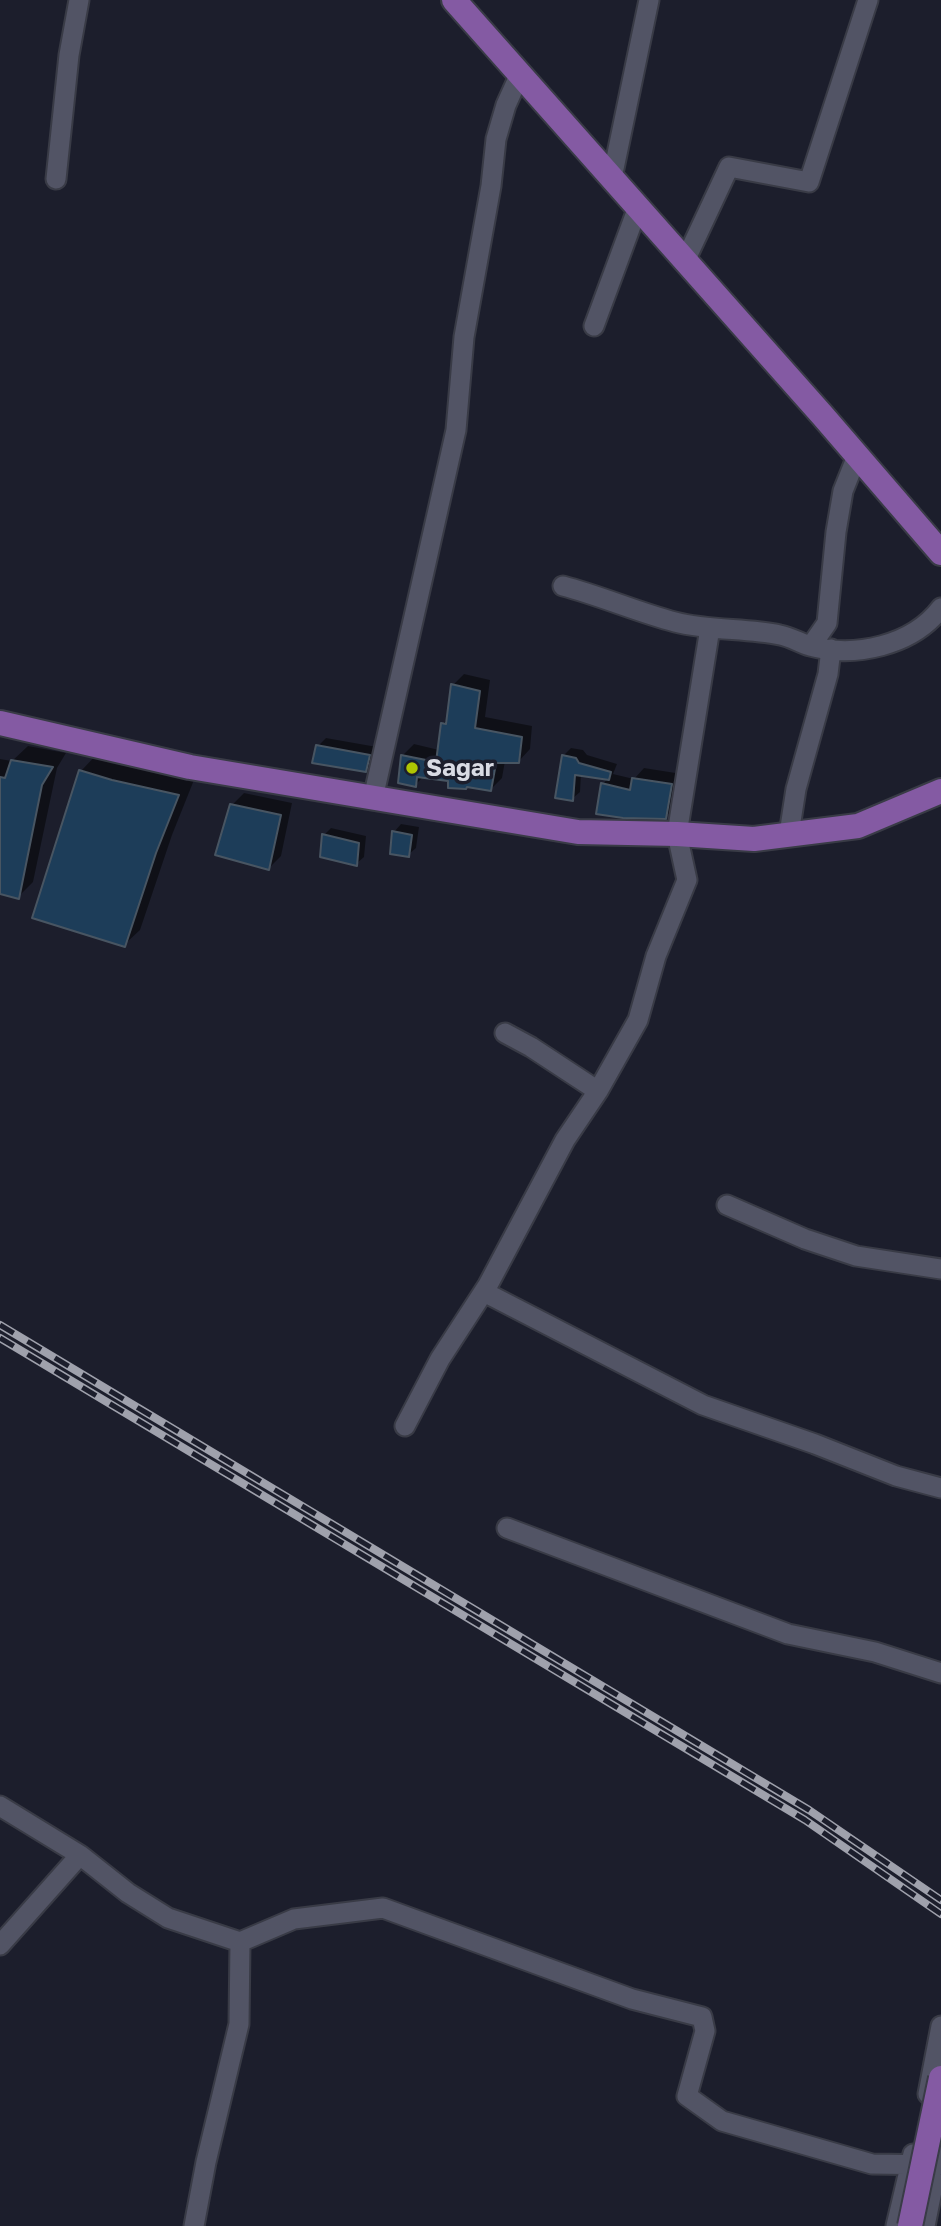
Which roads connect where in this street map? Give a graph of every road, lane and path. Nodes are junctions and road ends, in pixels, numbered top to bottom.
1 (79, 0) edge
2 (454, 0) edge
3 (649, 0) edge
4 (868, 0) edge
5 (520, 74) junction
6 (612, 178) junction
7 (56, 179) dead end
8 (638, 207) junction
9 (685, 261) junction
10 (593, 326) dead end
11 (858, 456) junction
12 (941, 553) edge
13 (563, 586) dead end
14 (941, 608) edge
15 (710, 628) junction
16 (811, 646) junction
17 (831, 649) junction
18 (0, 714) edge
19 (0, 723) edge
20 (0, 736) edge
21 (376, 785) junction
22 (941, 791) edge
23 (491, 819) junction
24 (677, 834) junction
25 (789, 835) junction
26 (505, 1033) dead end
27 (598, 1091) junction
28 (727, 1205) dead end
29 (941, 1269) edge
30 (484, 1292) junction
31 (405, 1426) dead end
32 (941, 1488) edge
33 (507, 1528) dead end
34 (941, 1673) edge
35 (0, 1806) edge
36 (80, 1855) junction
37 (240, 1942) junction
38 (0, 1945) edge
39 (941, 2026) edge
40 (941, 2078) edge
41 (939, 2155) edge
42 (910, 2164) junction
43 (194, 2226) edge
44 (896, 2226) edge
45 (910, 2226) edge
46 (925, 2226) edge

1 - 7 street
2 - 5 main road
3 - 6 street
4 - 9 street
5 - 6 main road
5 - 21 street
6 - 8 main road
8 - 9 main road
8 - 10 street
9 - 11 main road
11 - 12 main road
11 - 16 street
13 - 15 street
14 - 17 street
15 - 16 street
15 - 24 street
16 - 17 street
17 - 25 street
18 - 21 main road
19 - 23 main road
20 - 23 main road
21 - 23 main road
22 - 25 main road
23 - 24 main road
24 - 25 main road
24 - 27 street
26 - 27 street
27 - 30 street
28 - 29 street
30 - 31 street
30 - 32 street
33 - 34 street
35 - 36 street
36 - 37 street
36 - 38 street
37 - 42 street
37 - 43 street
39 - 42 street
40 - 45 main road, bridge
41 - 42 street
41 - 46 street
42 - 44 street

